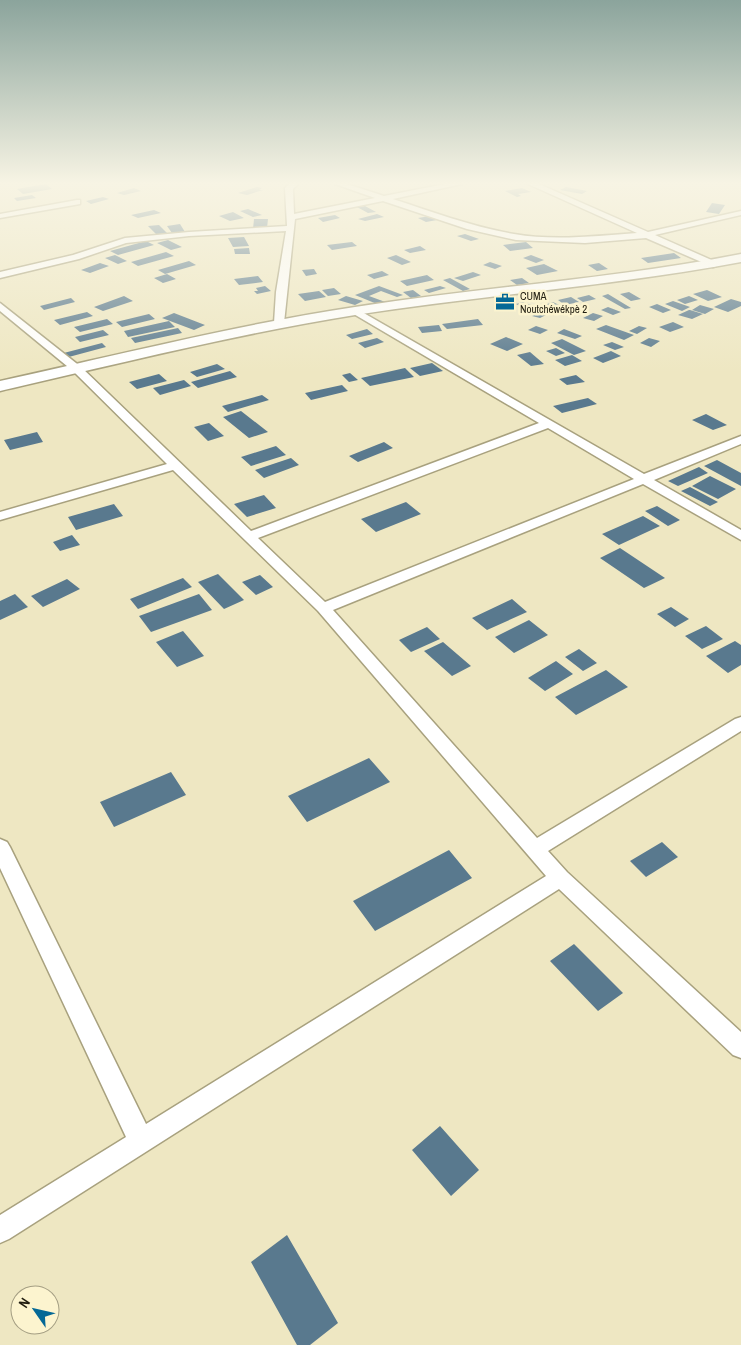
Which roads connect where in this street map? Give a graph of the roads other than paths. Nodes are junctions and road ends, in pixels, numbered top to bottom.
1 (110, 247) edge
2 (288, 247) edge
3 (673, 247) edge
4 (741, 258) edge
5 (712, 264) junction
6 (0, 275) edge
7 (0, 306) edge
8 (355, 311) junction
9 (280, 323) junction
10 (77, 369) junction
11 (0, 386) edge
12 (548, 424) junction
13 (741, 440) edge
14 (176, 465) junction
15 (645, 478) junction
16 (0, 516) edge
17 (250, 536) junction
18 (741, 536) edge
19 (323, 608) junction
20 (741, 723) edge
21 (0, 847) edge
22 (535, 849) junction
23 (560, 878) junction
24 (741, 1048) edge
25 (141, 1141) junction
26 (0, 1230) edge

1 - 6 street
2 - 9 street
3 - 5 street
4 - 5 main road
5 - 8 main road
7 - 10 street
8 - 9 main road
8 - 12 street
9 - 10 main road
10 - 11 main road
10 - 14 street
12 - 15 street
12 - 17 street
13 - 15 street
14 - 16 street
14 - 17 street
15 - 18 street
15 - 19 street
17 - 19 street
19 - 22 street
20 - 22 street
21 - 25 street
22 - 23 street
23 - 24 street
23 - 25 street
25 - 26 street

